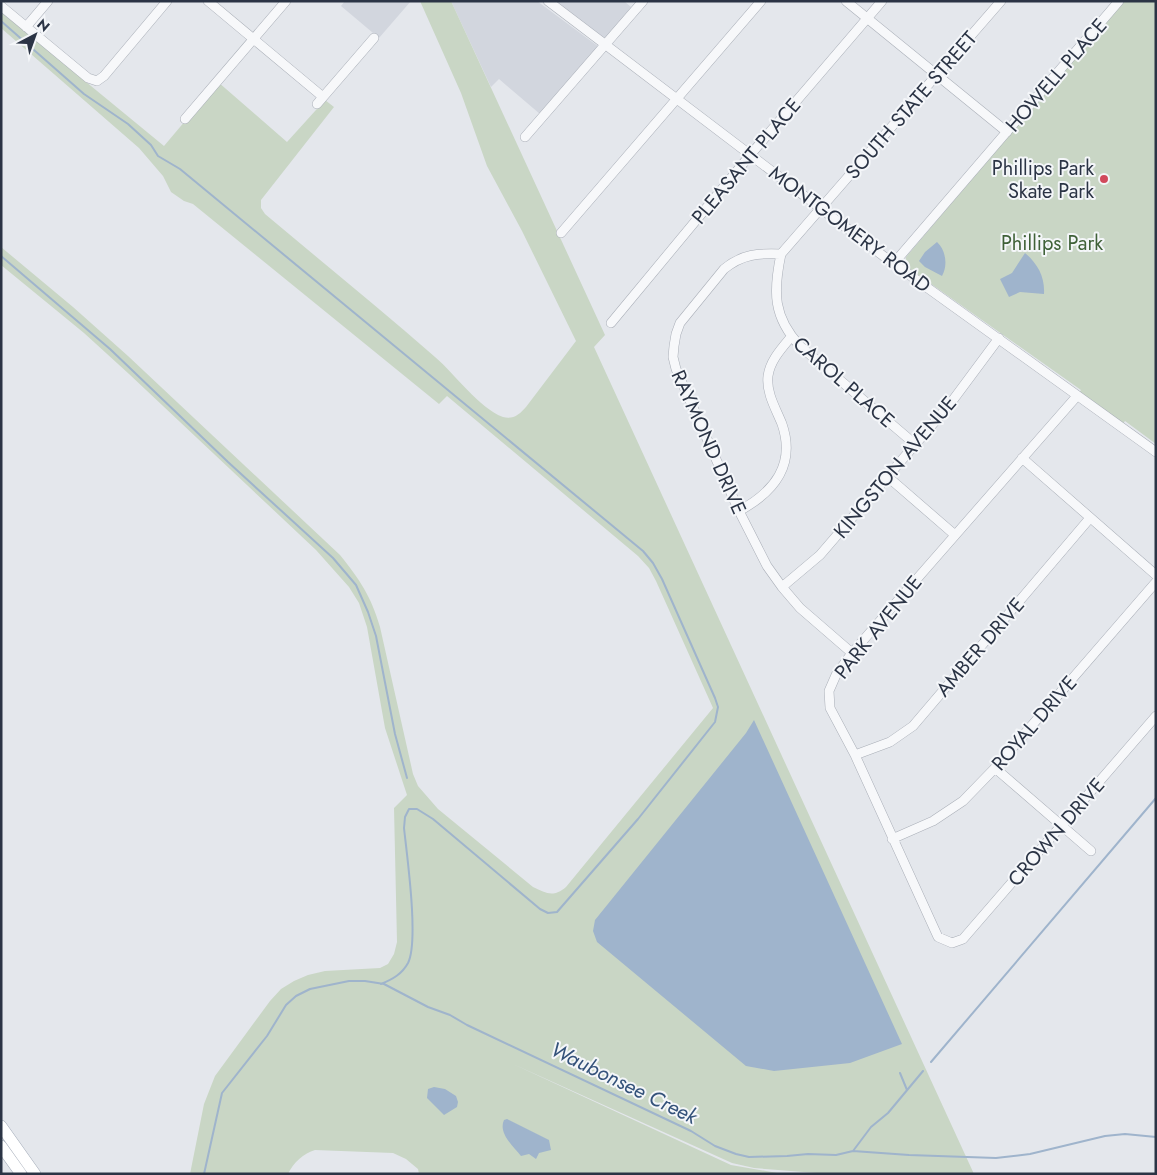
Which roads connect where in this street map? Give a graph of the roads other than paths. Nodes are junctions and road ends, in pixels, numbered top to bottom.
1 (48, 1) edge
2 (167, 1) edge
3 (208, 1) edge
4 (286, 1) edge
5 (548, 1) edge
6 (643, 1) edge
7 (761, 1) edge
8 (846, 1) edge
9 (882, 1) edge
10 (1001, 1) edge
11 (1119, 1) edge
12 (1, 6) edge
13 (867, 19) junction
14 (26, 27) junction
15 (374, 38) dead end
16 (253, 39) junction
17 (605, 45) junction
18 (936, 74) junction
19 (677, 99) junction
20 (185, 119) dead end
21 (1008, 132) junction
22 (525, 137) dead end
23 (751, 154) junction
24 (821, 208) junction
25 (561, 233) dead end
26 (781, 254) junction
27 (894, 263) junction
28 (611, 323) dead end
29 (791, 337) junction
30 (999, 338) junction
31 (1077, 396) junction
32 (916, 446) junction
33 (1156, 452) edge
34 (1022, 458) junction
35 (888, 478) junction
36 (739, 511) junction
37 (1090, 518) junction
38 (955, 536) junction
39 (1156, 575) edge
40 (1156, 582) edge
41 (782, 587) junction
42 (852, 654) junction
43 (1156, 716) edge
44 (855, 755) junction
45 (995, 768) junction
46 (1062, 826) junction
47 (892, 839) junction
48 (1091, 851) dead end
49 (952, 943) joint
50 (1, 1126) edge
51 (1, 1146) edge
52 (21, 1174) edge
53 (36, 1174) edge

1 - 14 street
2 - 14 street
3 - 16 street
4 - 16 street
5 - 17 street, MONTGOMERY ROAD
6 - 17 street
7 - 19 street
8 - 13 street
9 - 13 street, PLEASANT PLACE
10 - 18 street, SOUTH STATE STREET
11 - 21 street, HOWELL PLACE
12 - 14 street
13 - 18 street
13 - 23 street, PLEASANT PLACE
15 - 16 street
16 - 20 street
17 - 19 street, MONTGOMERY ROAD
17 - 22 street
18 - 21 street
18 - 24 street, SOUTH STATE STREET
19 - 23 street, MONTGOMERY ROAD
19 - 25 street
21 - 27 street, HOWELL PLACE
23 - 24 street, MONTGOMERY ROAD
23 - 28 street, PLEASANT PLACE
24 - 26 street
24 - 27 street, MONTGOMERY ROAD
26 - 29 street, CAROL PLACE
26 - 36 street, RAYMOND DRIVE
27 - 30 street, MONTGOMERY ROAD
29 - 32 street, CAROL PLACE
29 - 36 street
30 - 31 street, MONTGOMERY ROAD
30 - 32 street, KINGSTON AVENUE
31 - 33 street, MONTGOMERY ROAD
31 - 34 street, PARK AVENUE
32 - 35 street, KINGSTON AVENUE
34 - 37 street
34 - 38 street, PARK AVENUE
35 - 38 street
35 - 41 street, KINGSTON AVENUE
36 - 41 street, RAYMOND DRIVE
37 - 39 street
37 - 44 street, AMBER DRIVE
38 - 42 street, PARK AVENUE
40 - 45 street, ROYAL DRIVE
41 - 42 street, RAYMOND DRIVE
42 - 44 street, PARK AVENUE
43 - 46 street, CROWN DRIVE
44 - 47 street, PARK AVENUE
45 - 46 street
45 - 47 street, ROYAL DRIVE
46 - 48 street
46 - 49 street, CROWN DRIVE
47 - 49 street, PARK AVENUE
50 - 53 main road
51 - 52 main road

